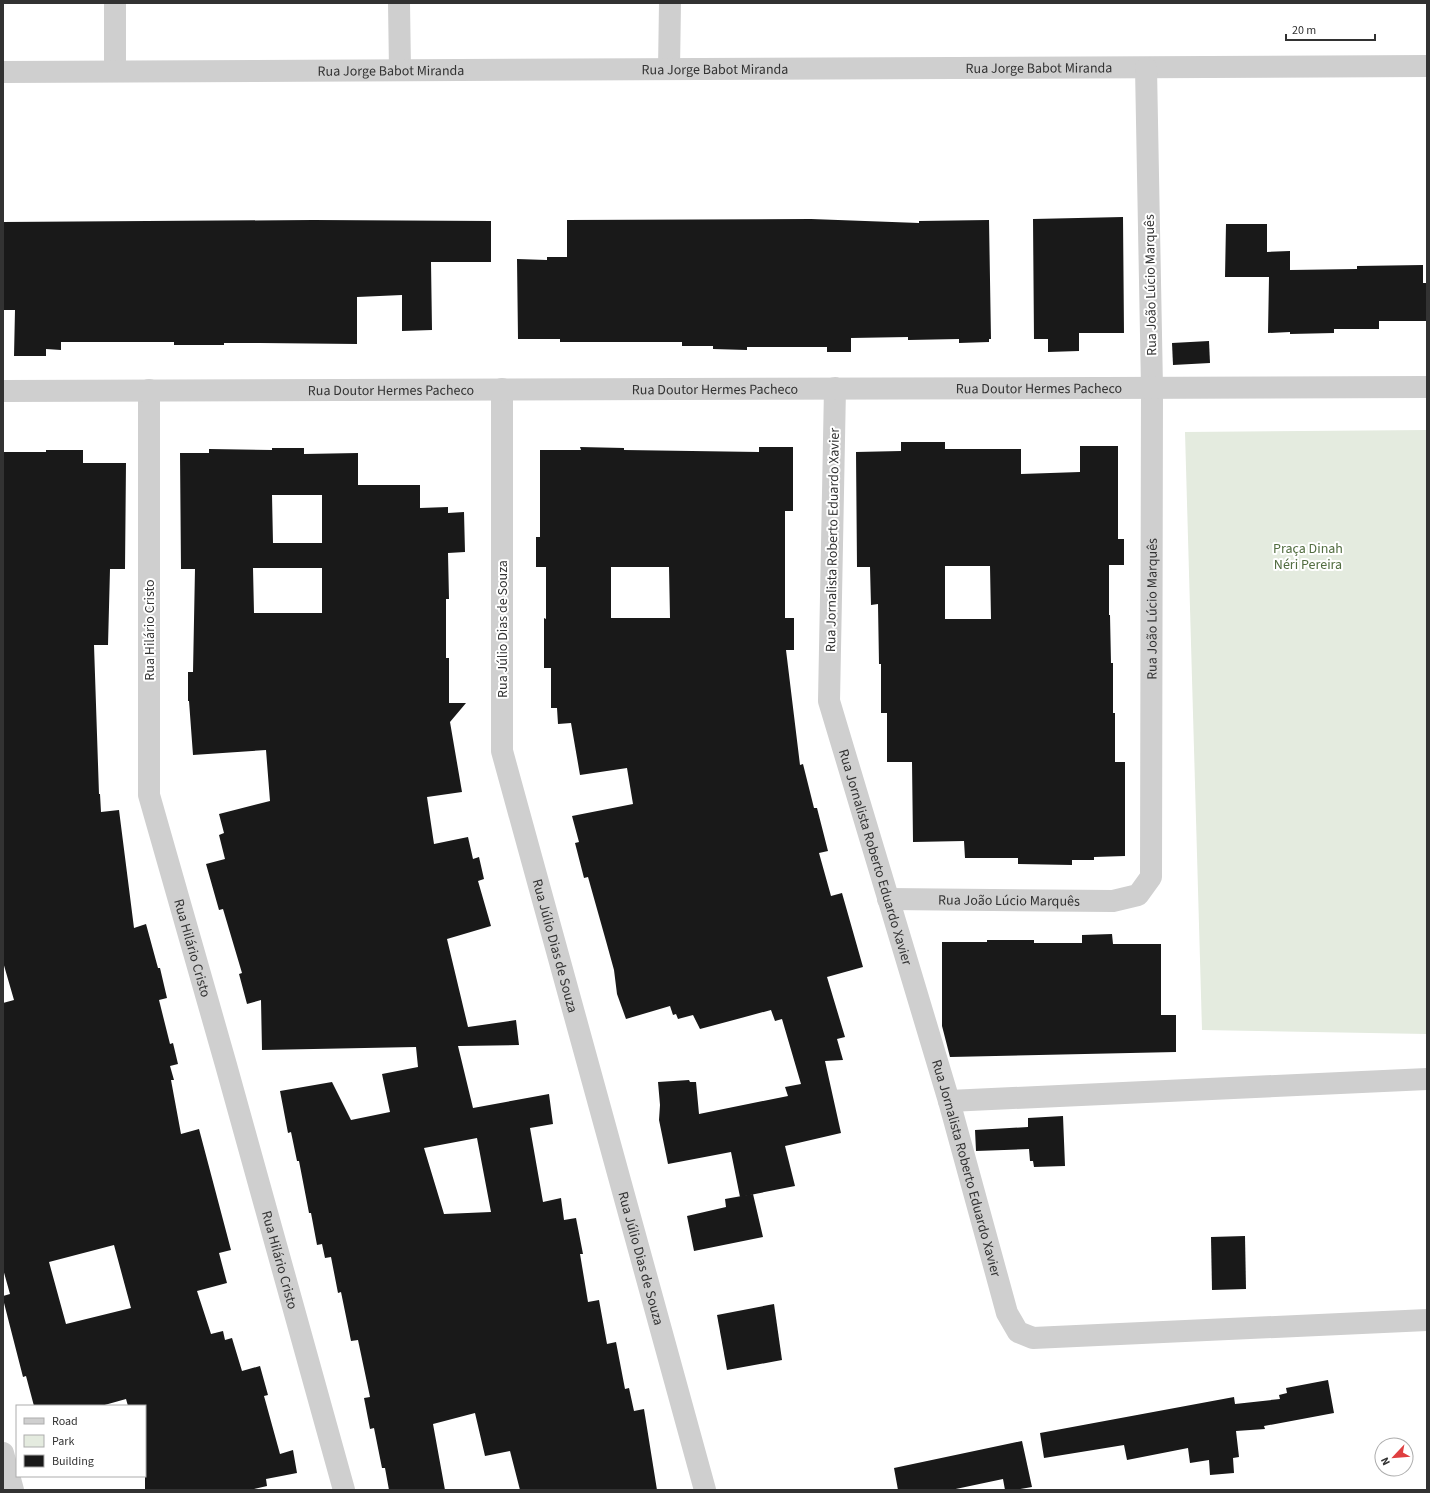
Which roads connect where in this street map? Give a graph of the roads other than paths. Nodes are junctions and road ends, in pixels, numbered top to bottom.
1 (115, 3) edge
2 (400, 3) edge
3 (670, 3) edge
4 (1427, 66) edge
5 (1146, 68) junction
6 (669, 69) junction
7 (400, 70) junction
8 (115, 71) junction
9 (3, 72) edge
10 (1427, 387) edge
11 (835, 388) junction
12 (1152, 388) junction
13 (502, 389) junction
14 (149, 390) junction
15 (3, 391) edge
16 (888, 899) junction
17 (1427, 1079) edge
18 (949, 1101) junction
19 (1427, 1320) edge
20 (3, 1453) edge
21 (14, 1490) edge
22 (344, 1490) edge
23 (705, 1490) edge

1 - 8 street
2 - 7 street
3 - 6 street
4 - 5 street, Rua Jorge Babot Miranda
5 - 6 street, Rua Jorge Babot Miranda
5 - 12 street, Rua João Lúcio Marquês
6 - 7 street, Rua Jorge Babot Miranda
7 - 8 street, Rua Jorge Babot Miranda
8 - 9 street, Rua Jorge Babot Miranda
10 - 12 street, Rua Doutor Hermes Pacheco
11 - 12 street, Rua Doutor Hermes Pacheco
11 - 13 street, Rua Doutor Hermes Pacheco
11 - 16 street, Rua Jornalista Roberto Eduardo Xavier
12 - 16 street, Rua João Lúcio Marquês
13 - 14 street, Rua Doutor Hermes Pacheco
13 - 23 street, Rua Júlio Dias de Souza
14 - 15 street, Rua Doutor Hermes Pacheco
14 - 22 street, Rua Hilário Cristo
16 - 18 street, Rua Jornalista Roberto Eduardo Xavier
17 - 18 street
18 - 19 street, Rua Jornalista Roberto Eduardo Xavier
20 - 21 street

